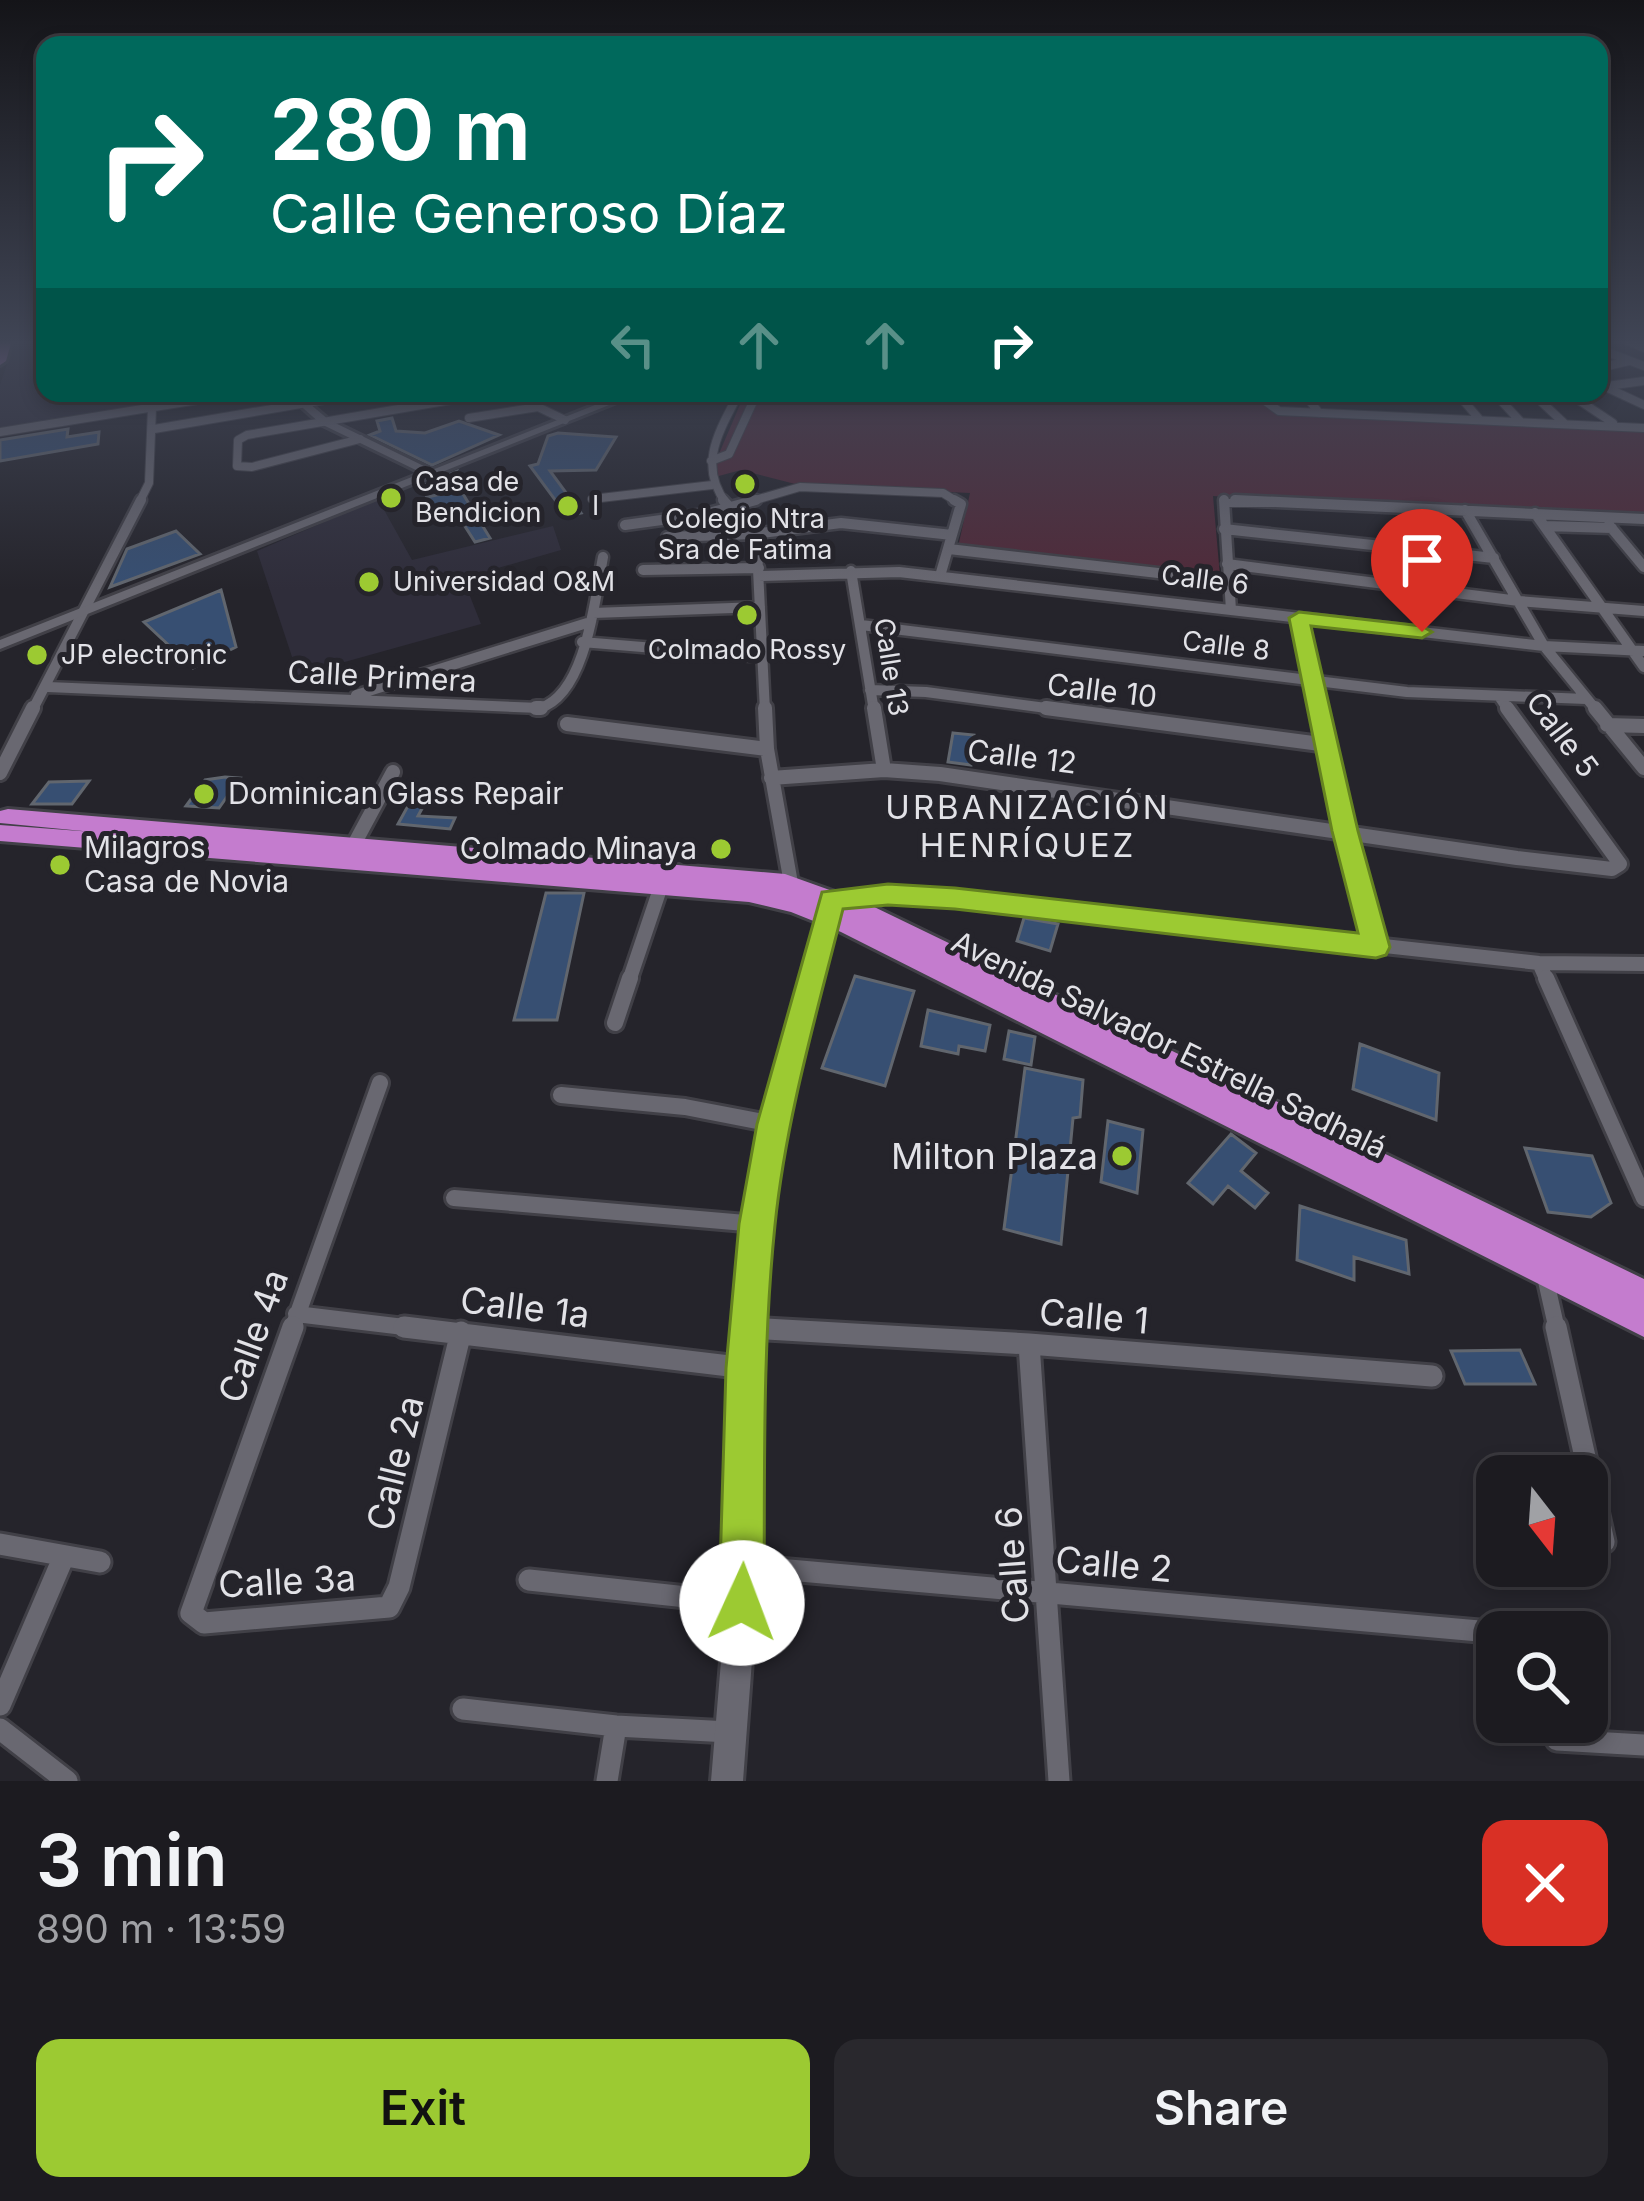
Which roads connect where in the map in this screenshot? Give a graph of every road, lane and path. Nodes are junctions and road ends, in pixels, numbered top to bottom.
1 (56, 423) edge
2 (153, 423) edge
3 (182, 423) edge
4 (318, 423) edge
5 (327, 423) edge
6 (557, 423) edge
7 (724, 423) edge
8 (743, 423) edge
9 (1552, 423) edge
10 (1613, 423) edge
11 (1565, 424) joint
12 (1618, 426) junction
13 (1644, 428) edge
14 (154, 429) junction
15 (0, 432) edge
16 (360, 439) junction
17 (711, 461) junction
18 (430, 473) junction
19 (712, 485) junction
20 (592, 499) dead end
21 (731, 508) junction
22 (1465, 510) junction
23 (1535, 513) junction
24 (1602, 517) junction
25 (1644, 519) edge
26 (625, 525) dead end
27 (1545, 526) junction
28 (1224, 529) junction
29 (1612, 529) junction
30 (753, 534) junction
31 (952, 535) junction
32 (667, 536) dead end
33 (1623, 543) junction
34 (1644, 544) edge
35 (949, 549) junction
36 (603, 557) dead end
37 (1494, 558) junction
38 (1227, 564) junction
39 (1644, 567) edge
40 (644, 571) dead end
41 (851, 571) junction
42 (759, 572) junction
43 (940, 576) junction
44 (1228, 581) junction
45 (1519, 601) junction
46 (760, 607) junction
47 (1601, 608) junction
48 (84, 609) junction
49 (1231, 610) junction
50 (1644, 611) edge
51 (590, 618) junction
52 (1299, 618) junction
53 (861, 626) junction
54 (0, 641) edge
55 (582, 643) junction
56 (1544, 646) junction
57 (1638, 651) edge
58 (763, 657) junction
59 (1644, 668) edge
60 (1314, 681) junction
61 (48, 687) junction
62 (870, 690) junction
63 (346, 698) junction
64 (1500, 698) junction
65 (1586, 699) junction
66 (567, 724) dead end
67 (1607, 725) junction
68 (1644, 726) edge
69 (1328, 745) junction
70 (767, 749) junction
71 (1644, 768) edge
72 (884, 770) junction
73 (393, 772) dead end
74 (0, 773) edge
75 (771, 778) junction
76 (0, 816) edge
77 (1345, 831) junction
78 (0, 833) edge
79 (350, 851) junction
80 (1620, 864) joint
81 (661, 886) junction
82 (793, 894) junction
83 (830, 908) junction
84 (1376, 947) junction
85 (1539, 963) junction
86 (1644, 964) edge
87 (615, 1023) dead end
88 (380, 1082) dead end
89 (561, 1095) dead end
90 (773, 1124) junction
91 (454, 1198) dead end
92 (1644, 1198) edge
93 (757, 1224) junction
94 (1544, 1272) junction
95 (1644, 1296) edge
96 (296, 1314) junction
97 (1644, 1320) edge
98 (750, 1328) junction
99 (461, 1331) junction
100 (1029, 1344) junction
101 (746, 1368) junction
102 (1432, 1376) dead end
103 (1585, 1455) edge
104 (0, 1544) edge
105 (64, 1556) junction
106 (100, 1562) dead end
107 (744, 1566) junction
108 (530, 1580) dead end
109 (1048, 1595) junction
110 (742, 1603) junction
111 (389, 1607) joint
112 (191, 1613) joint
113 (1476, 1631) edge
114 (0, 1705) edge
115 (463, 1709) dead end
116 (616, 1726) junction
117 (0, 1730) edge
118 (734, 1732) junction
119 (1608, 1743) edge
120 (1644, 1745) edge
121 (68, 1781) edge
122 (607, 1781) edge
123 (727, 1781) edge
124 (1059, 1781) edge

1 - 15 street
2 - 14 street
3 - 14 street
4 - 16 street
5 - 16 main road
6 - 18 main road
7 - 17 street
8 - 17 street
9 - 11 street
10 - 12 street
11 - 12 street
12 - 13 street
14 - 48 street
16 - 18 main road
17 - 19 street
18 - 48 main road
19 - 20 street
19 - 21 street
21 - 26 street
21 - 30 street
21 - 31 street
22 - 23 street
22 - 28 street
22 - 37 street
23 - 24 street
23 - 27 street
24 - 25 street
24 - 29 street
27 - 29 street
27 - 47 street
28 - 37 street
28 - 38 street
29 - 33 street
30 - 31 street
30 - 32 street
30 - 42 street
31 - 35 street
33 - 34 street
33 - 39 street
35 - 43 street
35 - 44 street
36 - 51 street, Calle Primera
37 - 45 street
38 - 44 street
38 - 45 street
40 - 42 street, Calle 6
41 - 42 street, Calle 6
41 - 43 street, Calle 6
41 - 53 street, Calle 13
42 - 46 street
43 - 49 street, Calle 6
44 - 49 street
45 - 47 street
45 - 56 street
46 - 51 street
46 - 58 street
47 - 50 street
47 - 57 street
48 - 54 main road
48 - 61 street
49 - 52 street, Calle 6
51 - 55 street, Calle Primera
51 - 63 street
52 - 56 street, Calle 6
52 - 60 street
53 - 60 street, Calle 8
53 - 62 street, Calle 13
55 - 58 street
55 - 63 street, Calle Primera
56 - 57 street, Calle 6
56 - 65 street
57 - 59 street
58 - 70 street
60 - 64 street, Calle 8
60 - 69 street
61 - 63 street, Calle Primera
61 - 74 street
62 - 69 street, Calle 10
62 - 72 street, Calle 13
64 - 65 street, Calle 8
64 - 80 street, Calle 5
65 - 67 street
66 - 70 street
67 - 68 street
67 - 71 street
69 - 77 street
70 - 75 street
72 - 75 street, Calle 12
72 - 77 street, Calle 12
73 - 79 street
75 - 82 street
76 - 79 highway, Avenida Salvador Estrella Sadhalá
77 - 80 street, Calle 12
77 - 84 street
78 - 79 highway, Avenida Salvador Estrella Sadhalá
79 - 81 highway, Avenida Salvador Estrella Sadhalá
79 - 82 highway, Avenida Salvador Estrella Sadhalá
81 - 82 highway, Avenida Salvador Estrella Sadhalá
81 - 87 street
82 - 83 highway, Avenida Salvador Estrella Sadhalá
83 - 84 street
83 - 90 main road
83 - 94 highway, Avenida Salvador Estrella Sadhalá
83 - 95 highway, Avenida Salvador Estrella Sadhalá
84 - 85 street
85 - 86 street
85 - 92 street
88 - 96 street, Calle 4a
89 - 90 street
90 - 93 main road
91 - 93 street
93 - 98 main road
94 - 97 highway, Avenida Salvador Estrella Sadhalá
94 - 103 street
96 - 99 street, Calle 1a
96 - 112 street, Calle 4a
98 - 100 street, Calle 1
98 - 101 main road
99 - 101 street, Calle 1a
99 - 111 street, Calle 2a
100 - 102 street, Calle 1
100 - 109 street, Calle 6
101 - 107 main road
104 - 105 street
105 - 106 street
105 - 114 street
107 - 109 street, Calle 2
107 - 110 main road
108 - 110 street
109 - 113 street, Calle 2
109 - 124 street, Calle 6
110 - 118 main road
111 - 112 street, Calle 3a
115 - 116 street
116 - 118 street
116 - 122 street
117 - 121 street
118 - 123 main road
119 - 120 street

